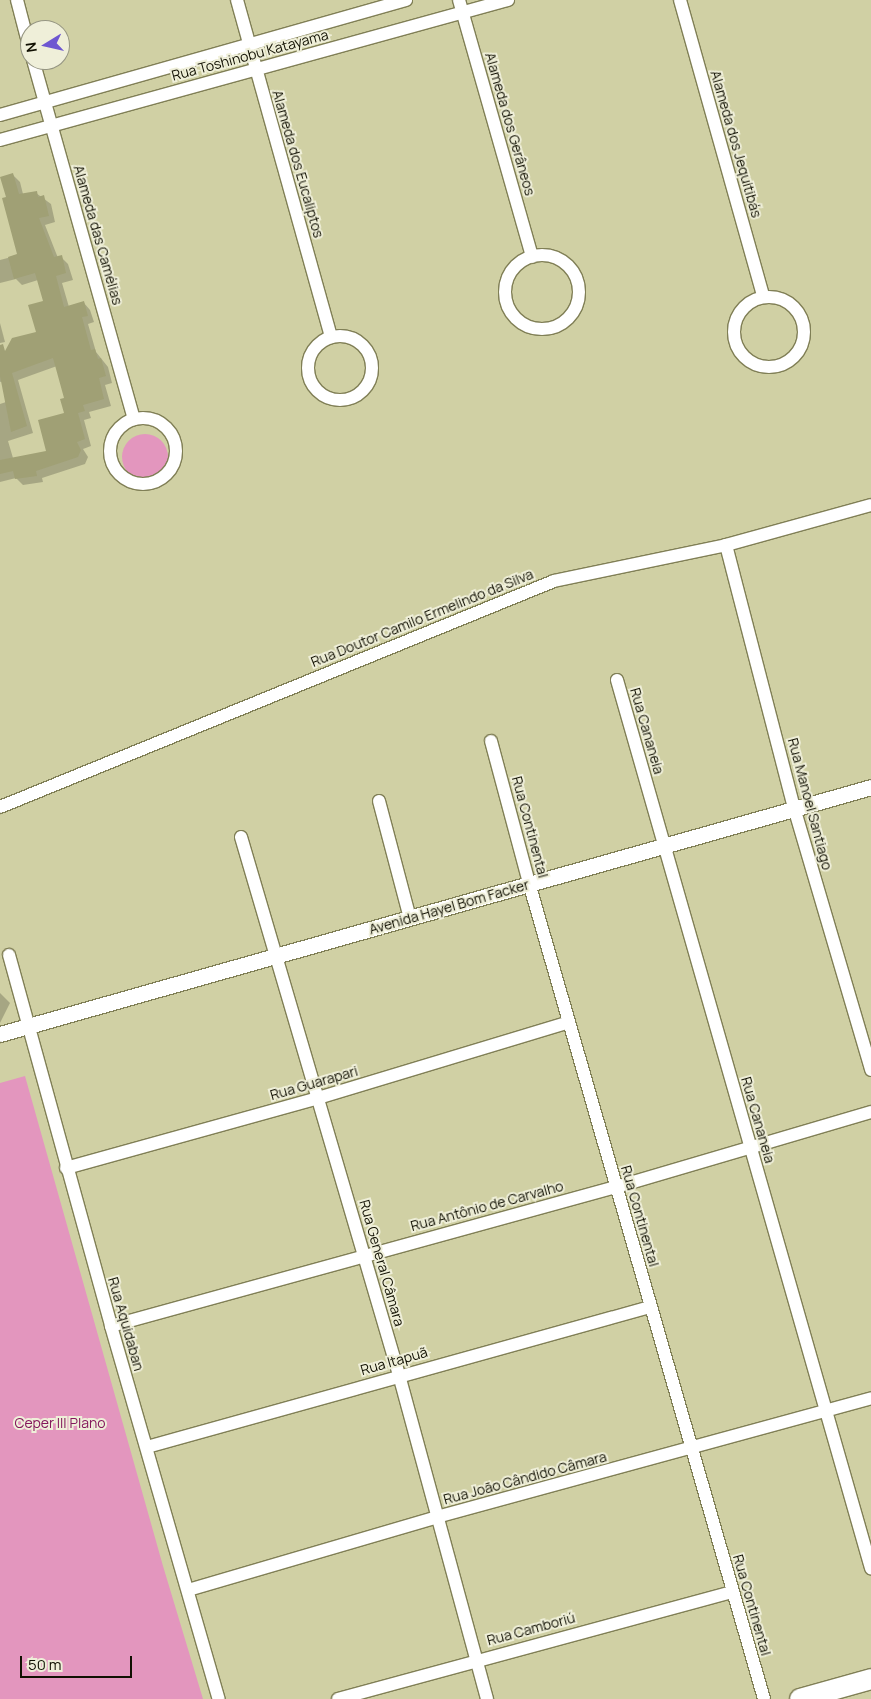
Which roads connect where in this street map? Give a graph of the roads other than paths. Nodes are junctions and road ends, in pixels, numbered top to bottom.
1 (16, 0) edge
2 (237, 0) edge
3 (406, 0) edge
4 (459, 0) edge
5 (508, 0) edge
6 (680, 0) edge
7 (463, 13) junction
8 (22, 20) edge
9 (249, 44) junction
10 (256, 68) junction
11 (36, 70) edge
12 (44, 103) junction
13 (0, 115) edge
14 (51, 126) junction
15 (0, 140) edge
16 (532, 257) junction
17 (763, 296) junction
18 (331, 337) junction
19 (134, 419) junction
20 (871, 506) edge
21 (726, 546) junction
22 (617, 680) dead end
23 (491, 741) dead end
24 (871, 787) edge
25 (379, 801) dead end
26 (0, 807) edge
27 (795, 811) junction
28 (241, 837) dead end
29 (665, 848) junction
30 (529, 883) junction
31 (410, 918) junction
32 (9, 955) dead end
33 (277, 955) junction
34 (569, 1022) junction
35 (26, 1025) junction
36 (0, 1034) edge
37 (871, 1070) edge
38 (318, 1098) junction
39 (871, 1112) edge
40 (750, 1147) junction
41 (66, 1168) junction
42 (616, 1187) junction
43 (364, 1254) junction
44 (650, 1308) junction
45 (110, 1326) junction
46 (399, 1375) junction
47 (871, 1398) edge
48 (827, 1412) junction
49 (146, 1447) junction
50 (692, 1449) junction
51 (437, 1517) junction
52 (871, 1568) edge
53 (188, 1590) junction
54 (732, 1592) junction
55 (476, 1659) junction
56 (871, 1679) edge
57 (219, 1699) edge
58 (338, 1699) edge
59 (487, 1699) edge
60 (764, 1699) edge
61 (800, 1699) edge

1 - 8 street
2 - 9 street, Alameda dos Eucaliptos
3 - 9 street, Rua Toshinobu Katayama
4 - 7 street, Alameda dos Gerâneos
5 - 7 street, Rua Toshinobu Katayama
6 - 17 street, Alameda dos Jequitibás
7 - 10 street, Rua Toshinobu Katayama
7 - 16 street, Alameda dos Gerâneos
9 - 10 street, Alameda dos Eucaliptos
9 - 12 street, Rua Toshinobu Katayama
10 - 14 street, Rua Toshinobu Katayama
10 - 18 street, Alameda dos Eucaliptos
11 - 12 street, Alameda das Camélias
12 - 13 street, Rua Toshinobu Katayama
12 - 14 street, Alameda das Camélias
14 - 15 street, Rua Toshinobu Katayama
14 - 19 street, Alameda das Camélias
16 - 16 street
17 - 17 street
18 - 18 street
19 - 19 street
20 - 21 street, Rua Doutor Camilo Ermelindo da Silva
21 - 26 street, Rua Doutor Camilo Ermelindo da Silva
21 - 27 street, Rua Manoel Santiago
22 - 29 street, Rua Cananeia
23 - 30 street, Rua Continental
24 - 27 street, Avenida Hayel Bom Facker
25 - 31 street
27 - 29 street, Avenida Hayel Bom Facker
27 - 37 street, Rua Manoel Santiago
28 - 33 street, Rua General Câmara
29 - 30 street, Avenida Hayel Bom Facker
29 - 40 street, Rua Cananeia
30 - 31 street, Avenida Hayel Bom Facker
30 - 34 street, Rua Continental
31 - 33 street, Avenida Hayel Bom Facker
32 - 35 street, Rua Aquidaban
33 - 35 street, Avenida Hayel Bom Facker
33 - 38 street, Rua General Câmara
34 - 38 street, Rua Guarapari
34 - 42 street, Rua Continental
35 - 36 street, Avenida Hayel Bom Facker
35 - 41 street, Rua Aquidaban
38 - 41 street, Rua Guarapari
38 - 43 street, Rua General Câmara
39 - 40 street, Rua Antônio de Carvalho
40 - 42 street, Rua Antônio de Carvalho
40 - 48 street, Rua Cananeia
41 - 45 street, Rua Aquidaban
42 - 43 street, Rua Antônio de Carvalho
42 - 44 street, Rua Continental
43 - 45 street, Rua Antônio de Carvalho
43 - 46 street, Rua General Câmara
44 - 46 street, Rua Itapuã
44 - 50 street, Rua Continental
45 - 49 street, Rua Aquidaban
46 - 49 street, Rua Itapuã
46 - 51 street, Rua General Câmara
47 - 48 street, Rua João Cândido Câmara
48 - 50 street, Rua João Cândido Câmara
48 - 52 street, Rua Cananeia
49 - 53 street, Rua Aquidaban
50 - 51 street, Rua João Cândido Câmara
50 - 54 street, Rua Continental
51 - 53 street, Rua João Cândido Câmara
51 - 55 street, Rua General Câmara
53 - 57 street, Rua Aquidaban
54 - 55 street, Rua Camboriú
54 - 60 street, Rua Continental
55 - 58 street, Rua Camboriú
55 - 59 street, Rua General Câmara
56 - 61 main road

